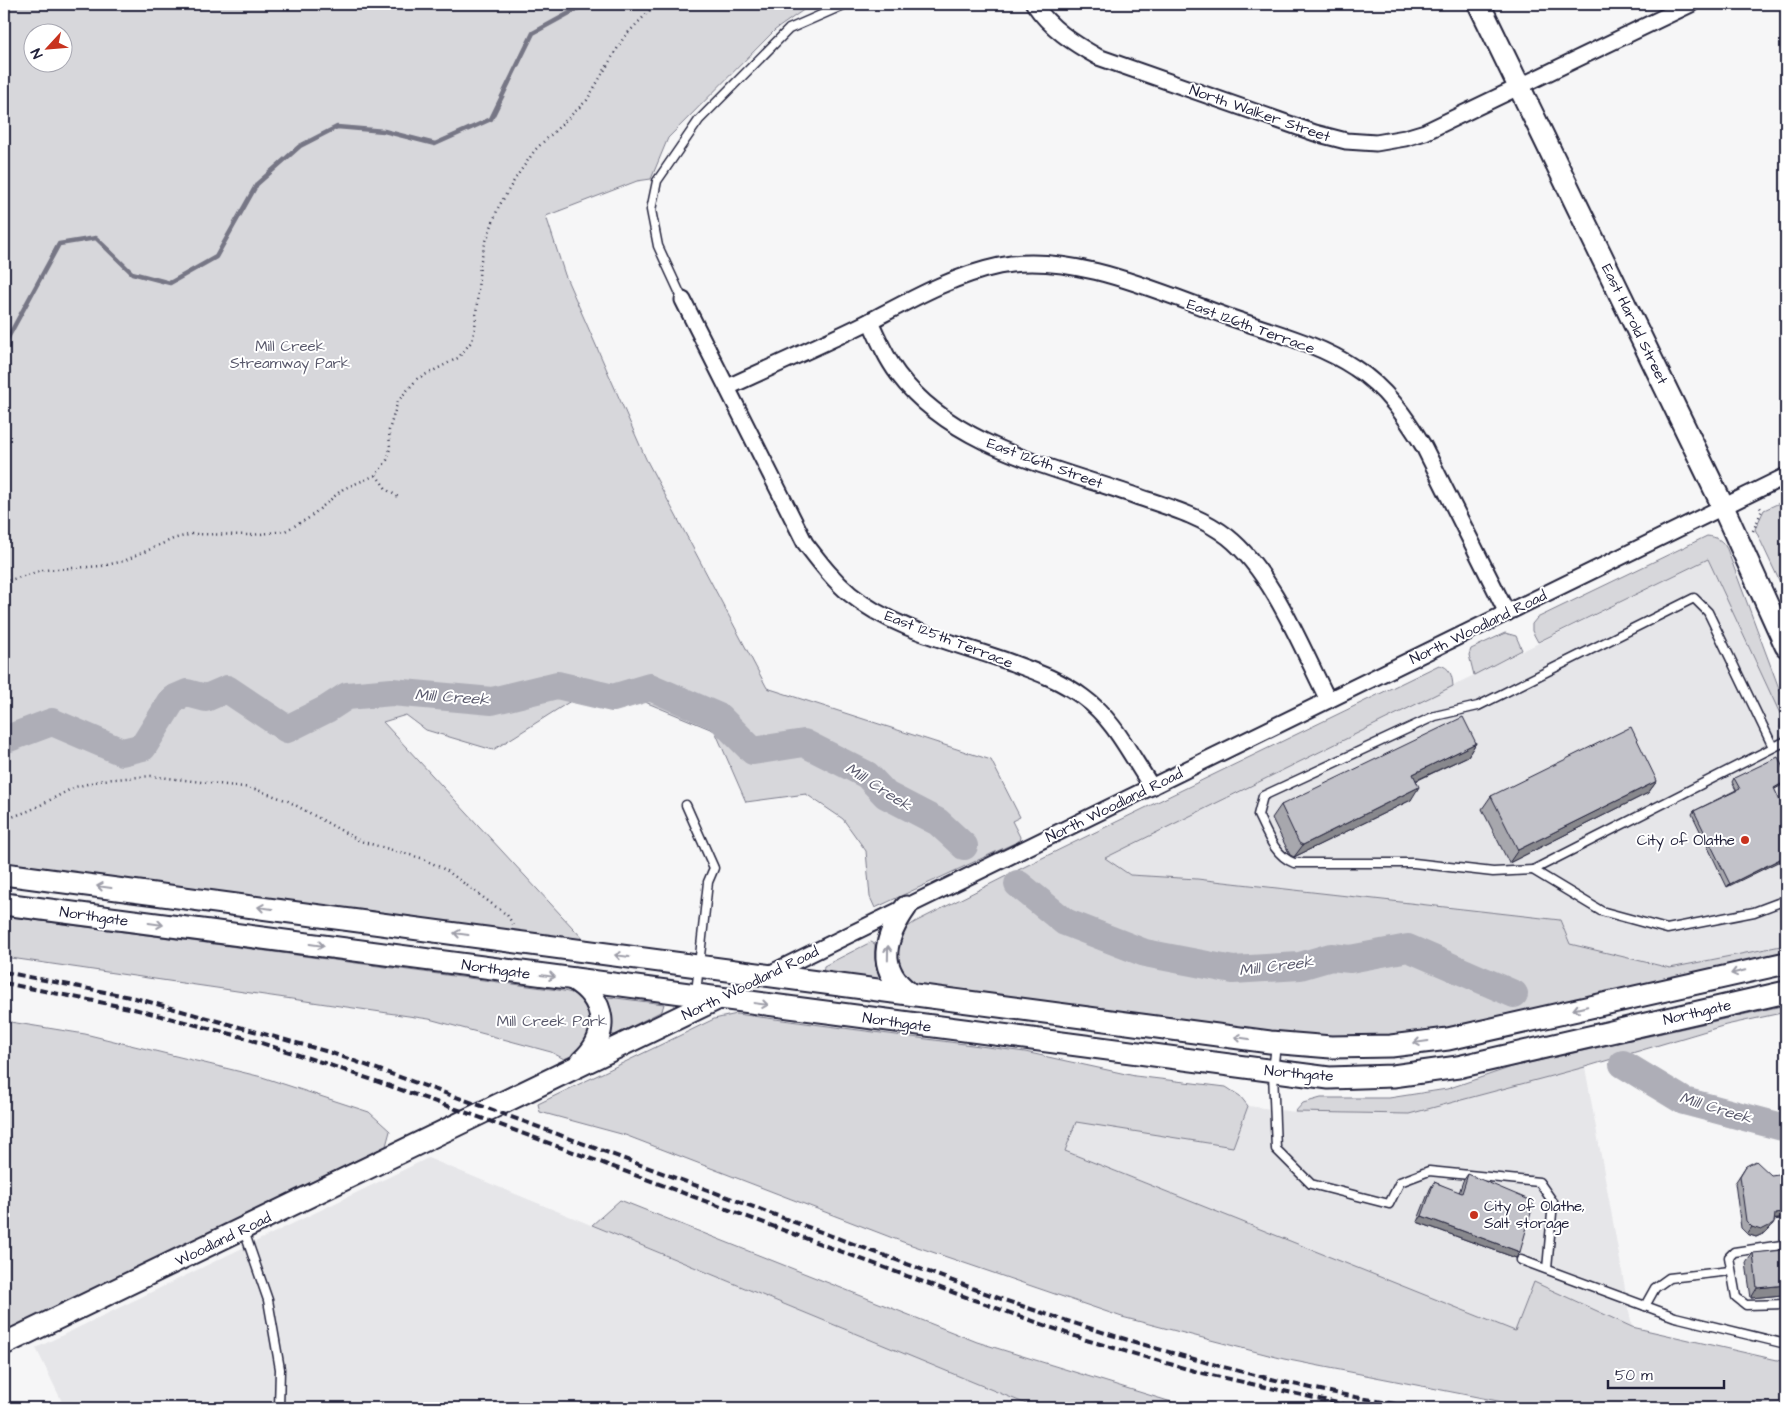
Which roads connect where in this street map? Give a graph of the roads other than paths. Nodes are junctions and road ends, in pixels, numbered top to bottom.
1 (846, 4) edge
2 (1034, 4) edge
3 (1478, 4) edge
4 (1691, 4) edge
5 (1520, 87) junction
6 (684, 300) joint
7 (870, 321) junction
8 (728, 387) junction
9 (1786, 476) edge
10 (1724, 507) junction
11 (1507, 613) junction
12 (1786, 646) edge
13 (1328, 700) junction
14 (1786, 741) edge
15 (1774, 747) junction
16 (1152, 787) junction
17 (686, 806) dead end
18 (1533, 870) junction
19 (4, 874) edge
20 (1786, 900) edge
21 (4, 904) edge
22 (906, 907) junction
23 (1786, 963) edge
24 (698, 966) junction
25 (767, 975) junction
26 (573, 979) junction
27 (1786, 992) edge
28 (909, 994) junction
29 (696, 995) junction
30 (719, 998) junction
31 (1276, 1042) junction
32 (576, 1066) junction
33 (1273, 1072) junction
34 (442, 1133) joint
35 (244, 1229) junction
36 (1786, 1246) edge
37 (1521, 1260) edge
38 (1546, 1269) junction
39 (1730, 1271) junction
40 (1786, 1304) edge
41 (1646, 1306) junction
42 (4, 1344) edge
43 (1786, 1344) edge
44 (279, 1408) edge

1 - 6 lane
2 - 5 street, North Walker Street
3 - 5 main road, East Harold Street
4 - 5 street, North Walker Street
5 - 10 main road, East Harold Street
6 - 8 street, East 125th Terrace
7 - 8 street
7 - 11 street, East 126th Terrace
7 - 13 street, East 126th Street
8 - 16 street, East 125th Terrace
9 - 10 street, North Woodland Road
10 - 11 street, North Woodland Road
10 - 12 main road, East Harold Street
11 - 13 street, North Woodland Road
13 - 16 street, North Woodland Road
14 - 15 lane
15 - 18 lane
15 - 18 lane
16 - 22 street, North Woodland Road
17 - 24 lane
18 - 20 lane
24 -> 19 main road, Northgate
21 -> 26 main road, Northgate
22 - 25 street, North Woodland Road
28 -> 22 main road
23 -> 31 main road, Northgate
24 - 25 main road, Northgate
24 - 29 lane
25 - 28 main road, Northgate
25 - 30 main road, North Woodland Road
26 - 29 main road, Northgate
26 - 32 main road
27 - 33 main road, Northgate
31 -> 28 main road, Northgate
29 - 30 main road, Northgate
30 - 32 main road, North Woodland Road
30 -> 33 main road, Northgate
31 - 33 lane
32 - 34 main road, North Woodland Road
33 - 38 lane
34 - 35 main road, Woodland Road
35 - 42 main road, Woodland Road
35 - 44 lane
36 - 39 lane
37 - 38 lane
38 - 41 lane
39 - 40 lane
39 - 41 lane
41 - 43 lane

